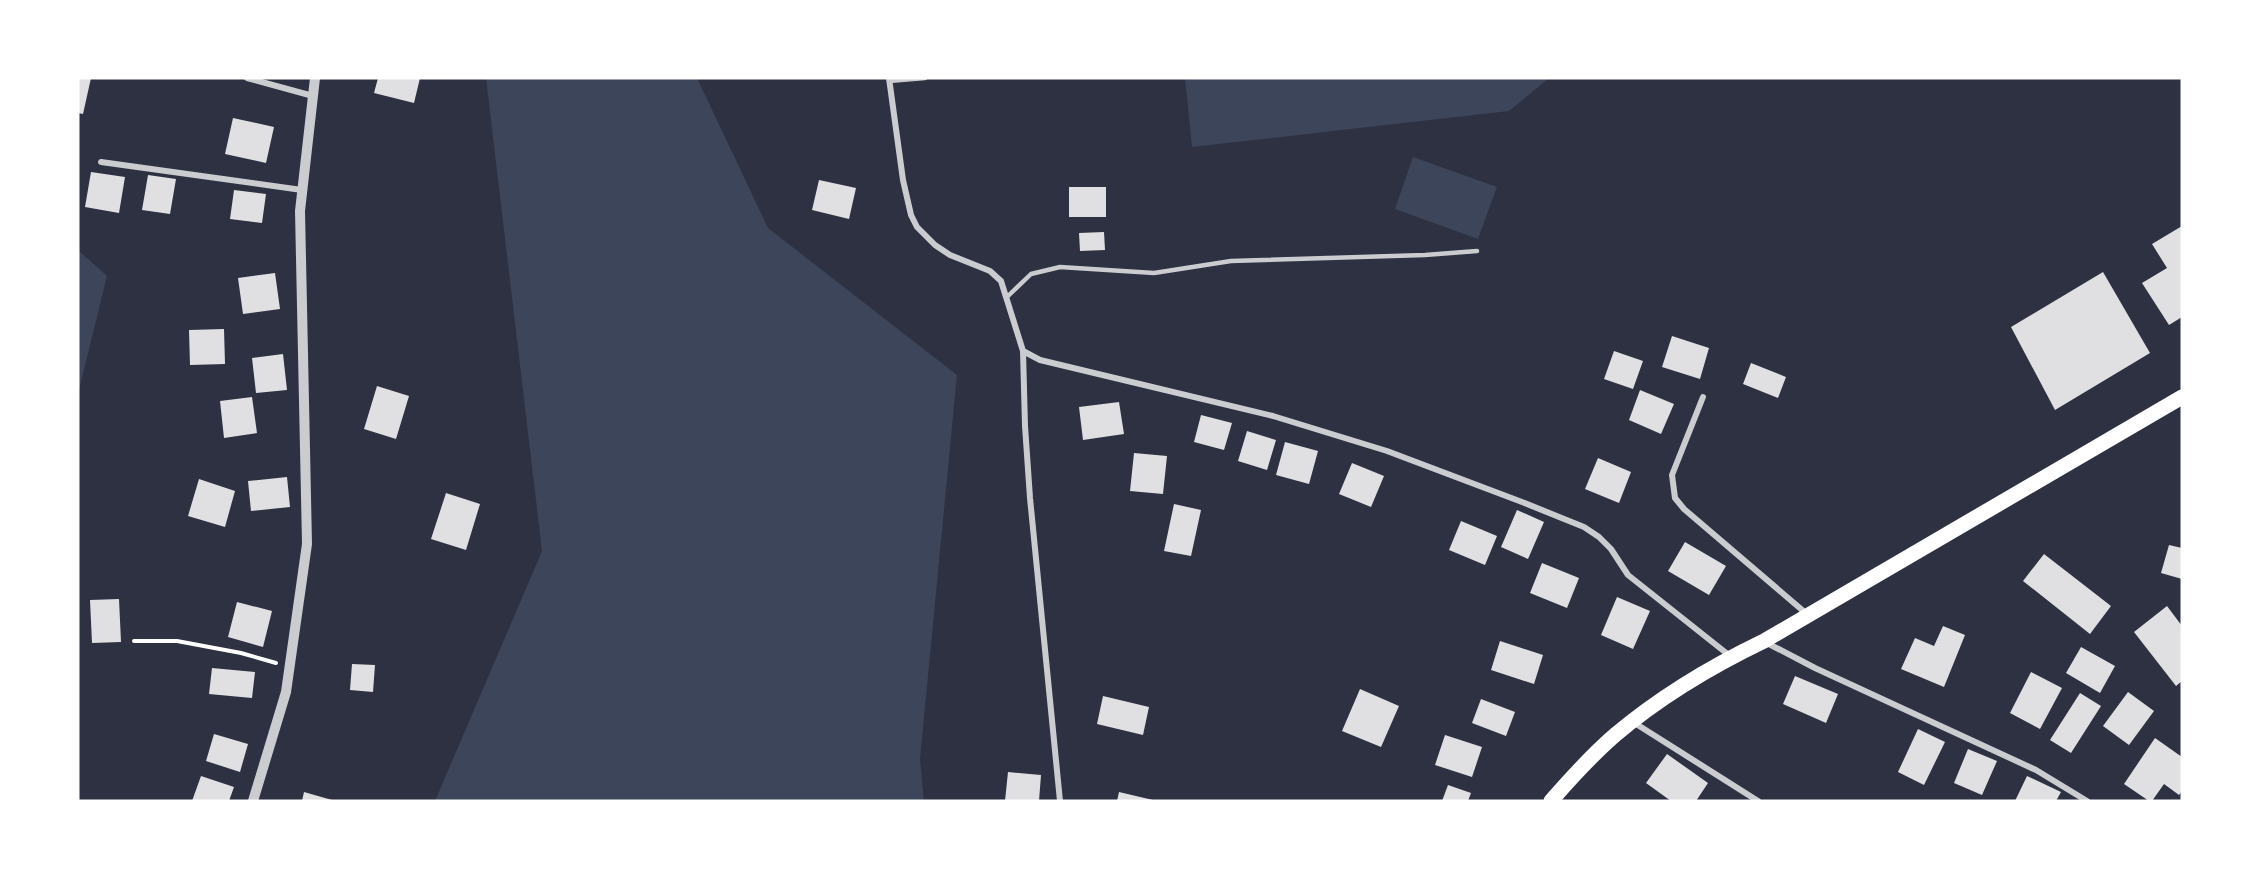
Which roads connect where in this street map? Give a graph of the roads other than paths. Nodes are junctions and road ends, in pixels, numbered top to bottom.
1 (247, 78) edge
2 (315, 78) edge
3 (925, 78) edge
4 (889, 79) edge
5 (313, 96) junction
6 (101, 162) dead end
7 (302, 190) junction
8 (1477, 251) dead end
9 (1007, 297) junction
10 (1023, 351) junction
11 (1703, 397) dead end
12 (2182, 398) edge
13 (1808, 615) junction
14 (1764, 641) junction
15 (1731, 657) junction
16 (1632, 722) junction
17 (253, 801) edge
18 (1060, 801) edge
19 (1551, 801) edge
20 (1758, 801) edge
21 (2087, 801) edge

1 - 5 street
2 - 5 street
3 - 4 lane
4 - 9 street
5 - 7 street
6 - 7 street
7 - 17 street
8 - 9 lane
9 - 10 street
10 - 15 street
10 - 18 street
11 - 13 street
12 - 13 main road
13 - 14 main road
14 - 15 main road
14 - 21 street
15 - 16 main road
16 - 19 main road
16 - 20 street

